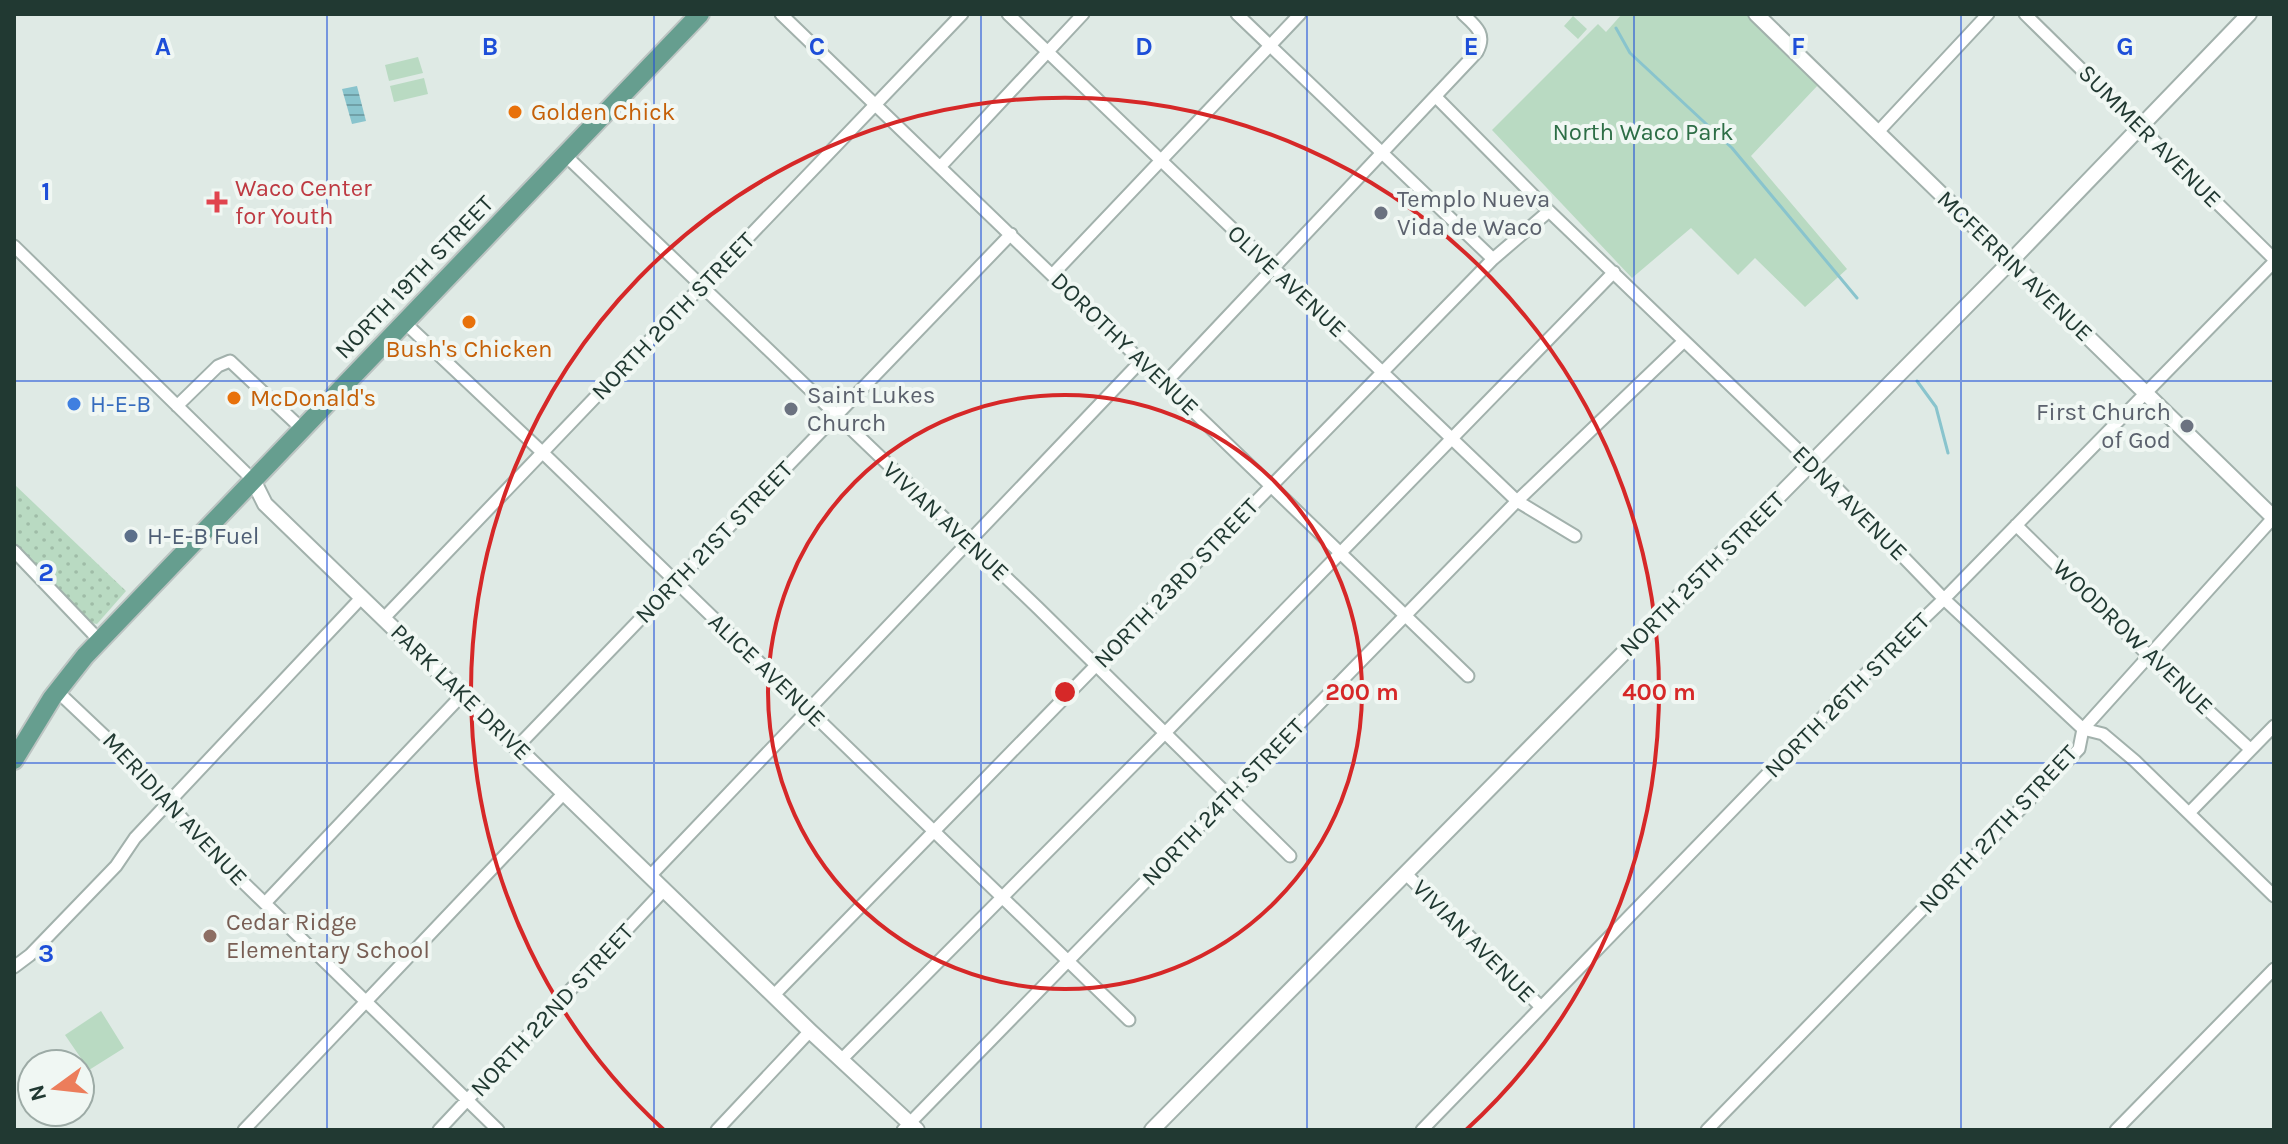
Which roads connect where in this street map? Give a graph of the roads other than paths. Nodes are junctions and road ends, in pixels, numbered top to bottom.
1 (700, 14) edge
2 (781, 14) edge
3 (962, 14) edge
4 (1008, 14) edge
5 (1083, 14) edge
6 (1237, 14) edge
7 (1300, 14) edge
8 (1463, 14) edge
9 (1756, 14) edge
10 (1988, 14) edge
11 (2025, 14) edge
12 (2249, 14) edge
13 (1270, 45) junction
14 (1047, 53) junction
15 (1436, 97) junction
16 (875, 105) junction
17 (2141, 128) junction
18 (1877, 133) junction
19 (1383, 153) junction
20 (565, 155) junction
21 (1159, 160) junction
22 (940, 167) junction
23 (1549, 211) junction
24 (1011, 234) junction
25 (14, 246) edge
26 (1493, 259) junction
27 (2274, 260) edge
28 (2011, 261) junction
29 (1274, 269) junction
30 (1614, 272) junction
31 (1053, 274) junction
32 (702, 285) junction
33 (404, 322) junction
34 (1683, 342) junction
35 (1142, 360) junction
36 (1383, 372) junction
37 (1165, 383) junction
38 (2147, 393) junction
39 (177, 406) junction
40 (836, 415) junction
41 (302, 429) junction
42 (1453, 439) junction
43 (543, 453) junction
44 (1811, 464) junction
45 (253, 480) junction
46 (1272, 486) junction
47 (1517, 501) junction
48 (2274, 518) edge
49 (2016, 525) junction
50 (1575, 536) dead end
51 (969, 543) junction
52 (14, 551) edge
53 (1341, 554) junction
54 (675, 582) junction
55 (362, 597) junction
56 (1944, 599) junction
57 (1405, 616) junction
58 (384, 618) junction
59 (100, 641) junction
60 (2150, 657) junction
61 (1096, 665) junction
62 (1468, 676) dead end
63 (57, 691) junction
64 (463, 694) junction
65 (808, 710) junction
66 (2274, 726) edge
67 (2083, 729) junction
68 (1165, 733) junction
69 (517, 747) junction
70 (2250, 749) junction
71 (14, 760) edge
72 (564, 793) junction
73 (1229, 796) junction
74 (167, 804) junction
75 (2189, 813) junction
76 (933, 831) junction
77 (1290, 856) dead end
78 (1407, 875) junction
79 (650, 876) junction
80 (664, 890) junction
81 (2274, 896) edge
82 (1003, 898) junction
83 (265, 903) junction
84 (1067, 960) junction
85 (14, 967) edge
86 (2274, 969) edge
87 (774, 995) junction
88 (366, 1003) junction
89 (1540, 1006) junction
90 (1129, 1020) dead end
91 (810, 1031) junction
92 (842, 1059) junction
93 (467, 1101) junction
94 (910, 1128) edge
95 (244, 1130) edge
96 (439, 1130) edge
97 (498, 1130) edge
98 (717, 1130) edge
99 (1152, 1130) edge
100 (1422, 1130) edge
101 (1707, 1130) edge
102 (2116, 1130) edge

1 - 20 main road, NORTH 19TH STREET
2 - 16 street, DOROTHY AVENUE
3 - 16 street, NORTH 20TH STREET
4 - 14 street, OLIVE AVENUE
5 - 14 street
6 - 13 street
7 - 13 street
8 - 15 street
9 - 18 street, MCFERRIN AVENUE
10 - 18 street
11 - 17 street, SUMMER AVENUE
12 - 17 street, NORTH 25TH STREET
13 - 19 street
13 - 21 street
14 - 21 street, OLIVE AVENUE
14 - 22 street
15 - 19 street
15 - 23 street, EDNA AVENUE
16 - 22 street, DOROTHY AVENUE
16 - 32 street, NORTH 20TH STREET
17 - 27 street, SUMMER AVENUE
17 - 28 street, NORTH 25TH STREET
18 - 28 street, MCFERRIN AVENUE
19 - 26 street
19 - 29 street
20 - 32 street, VIVIAN AVENUE
20 - 33 main road, NORTH 19TH STREET
21 - 29 street, OLIVE AVENUE
21 - 31 street
22 - 24 street, DOROTHY AVENUE
23 - 26 street, NORTH 23RD STREET
23 - 30 street, EDNA AVENUE
24 - 31 street, DOROTHY AVENUE
24 - 40 street, NORTH 21ST STREET
25 - 39 street, PARK LAKE DRIVE
26 - 36 street, NORTH 23RD STREET
27 - 38 street, NORTH 26TH STREET
28 - 38 street, MCFERRIN AVENUE
28 - 44 street, NORTH 25TH STREET
29 - 36 street, OLIVE AVENUE
29 - 37 street
30 - 34 street, EDNA AVENUE
30 - 42 street
31 - 35 street, DOROTHY AVENUE
32 - 40 street, VIVIAN AVENUE
32 - 43 street, NORTH 20TH STREET
33 - 41 main road, NORTH 19TH STREET
33 - 43 street, ALICE AVENUE
34 - 44 street, EDNA AVENUE
34 - 47 street, NORTH 24TH STREET
35 - 37 street, DOROTHY AVENUE
35 - 51 street
36 - 42 street, OLIVE AVENUE
36 - 46 street, NORTH 23RD STREET
37 - 46 street, DOROTHY AVENUE
38 - 48 street, MCFERRIN AVENUE
38 - 49 street, NORTH 26TH STREET
39 - 41 street
39 - 45 street, PARK LAKE DRIVE
40 - 51 street, VIVIAN AVENUE
40 - 54 street, NORTH 21ST STREET
41 - 45 main road, NORTH 19TH STREET
42 - 47 street, OLIVE AVENUE
42 - 53 street
43 - 54 street, ALICE AVENUE
43 - 58 street, NORTH 20TH STREET
44 - 56 street, EDNA AVENUE
44 - 78 street, NORTH 25TH STREET
45 - 55 street, PARK LAKE DRIVE
45 - 59 main road, NORTH 19TH STREET
46 - 53 street, DOROTHY AVENUE
46 - 61 street, NORTH 23RD STREET
47 - 50 street, OLIVE AVENUE
47 - 57 street, NORTH 24TH STREET
48 - 60 street, NORTH 27TH STREET
49 - 56 street, NORTH 26TH STREET
49 - 60 street, WOODROW AVENUE
51 - 61 street, VIVIAN AVENUE
51 - 65 street
52 - 59 street
53 - 57 street, DOROTHY AVENUE
53 - 68 street
54 - 65 street, ALICE AVENUE
54 - 69 street, NORTH 21ST STREET
55 - 58 street, PARK LAKE DRIVE
55 - 74 street
56 - 67 street, EDNA AVENUE
56 - 89 street, NORTH 26TH STREET
57 - 62 street, DOROTHY AVENUE
57 - 73 street, NORTH 24TH STREET
58 - 64 street, PARK LAKE DRIVE
59 - 63 main road, NORTH 19TH STREET
60 - 67 street, NORTH 27TH STREET
60 - 70 street, WOODROW AVENUE
61 - 68 street, VIVIAN AVENUE
61 - 76 street, NORTH 23RD STREET
63 - 71 main road, NORTH 19TH STREET
63 - 74 street, MERIDIAN AVENUE
64 - 69 street, PARK LAKE DRIVE
64 - 83 street
65 - 76 street, ALICE AVENUE
65 - 79 street
66 - 70 street
67 - 75 street, EDNA AVENUE
67 - 101 street, NORTH 27TH STREET
68 - 73 street, VIVIAN AVENUE
68 - 82 street
69 - 72 street, PARK LAKE DRIVE
70 - 75 street
72 - 79 street, PARK LAKE DRIVE
72 - 88 street
73 - 77 street, VIVIAN AVENUE
73 - 84 street, NORTH 24TH STREET
74 - 83 street, MERIDIAN AVENUE
74 - 85 street
75 - 81 street, EDNA AVENUE
76 - 82 street, ALICE AVENUE
76 - 87 street, NORTH 23RD STREET
78 - 89 street, VIVIAN AVENUE
78 - 99 street, NORTH 25TH STREET
79 - 80 street, PARK LAKE DRIVE
80 - 87 street, PARK LAKE DRIVE
80 - 93 street, NORTH 22ND STREET
82 - 84 street, ALICE AVENUE
82 - 92 street
83 - 88 street, MERIDIAN AVENUE
84 - 90 street, ALICE AVENUE
84 - 94 street, NORTH 24TH STREET
86 - 102 street
87 - 91 street, PARK LAKE DRIVE
88 - 93 street, MERIDIAN AVENUE
88 - 95 street
89 - 100 street, NORTH 26TH STREET
91 - 92 street, PARK LAKE DRIVE
91 - 98 street
92 - 94 street, PARK LAKE DRIVE
93 - 96 street, NORTH 22ND STREET
93 - 97 street, MERIDIAN AVENUE

